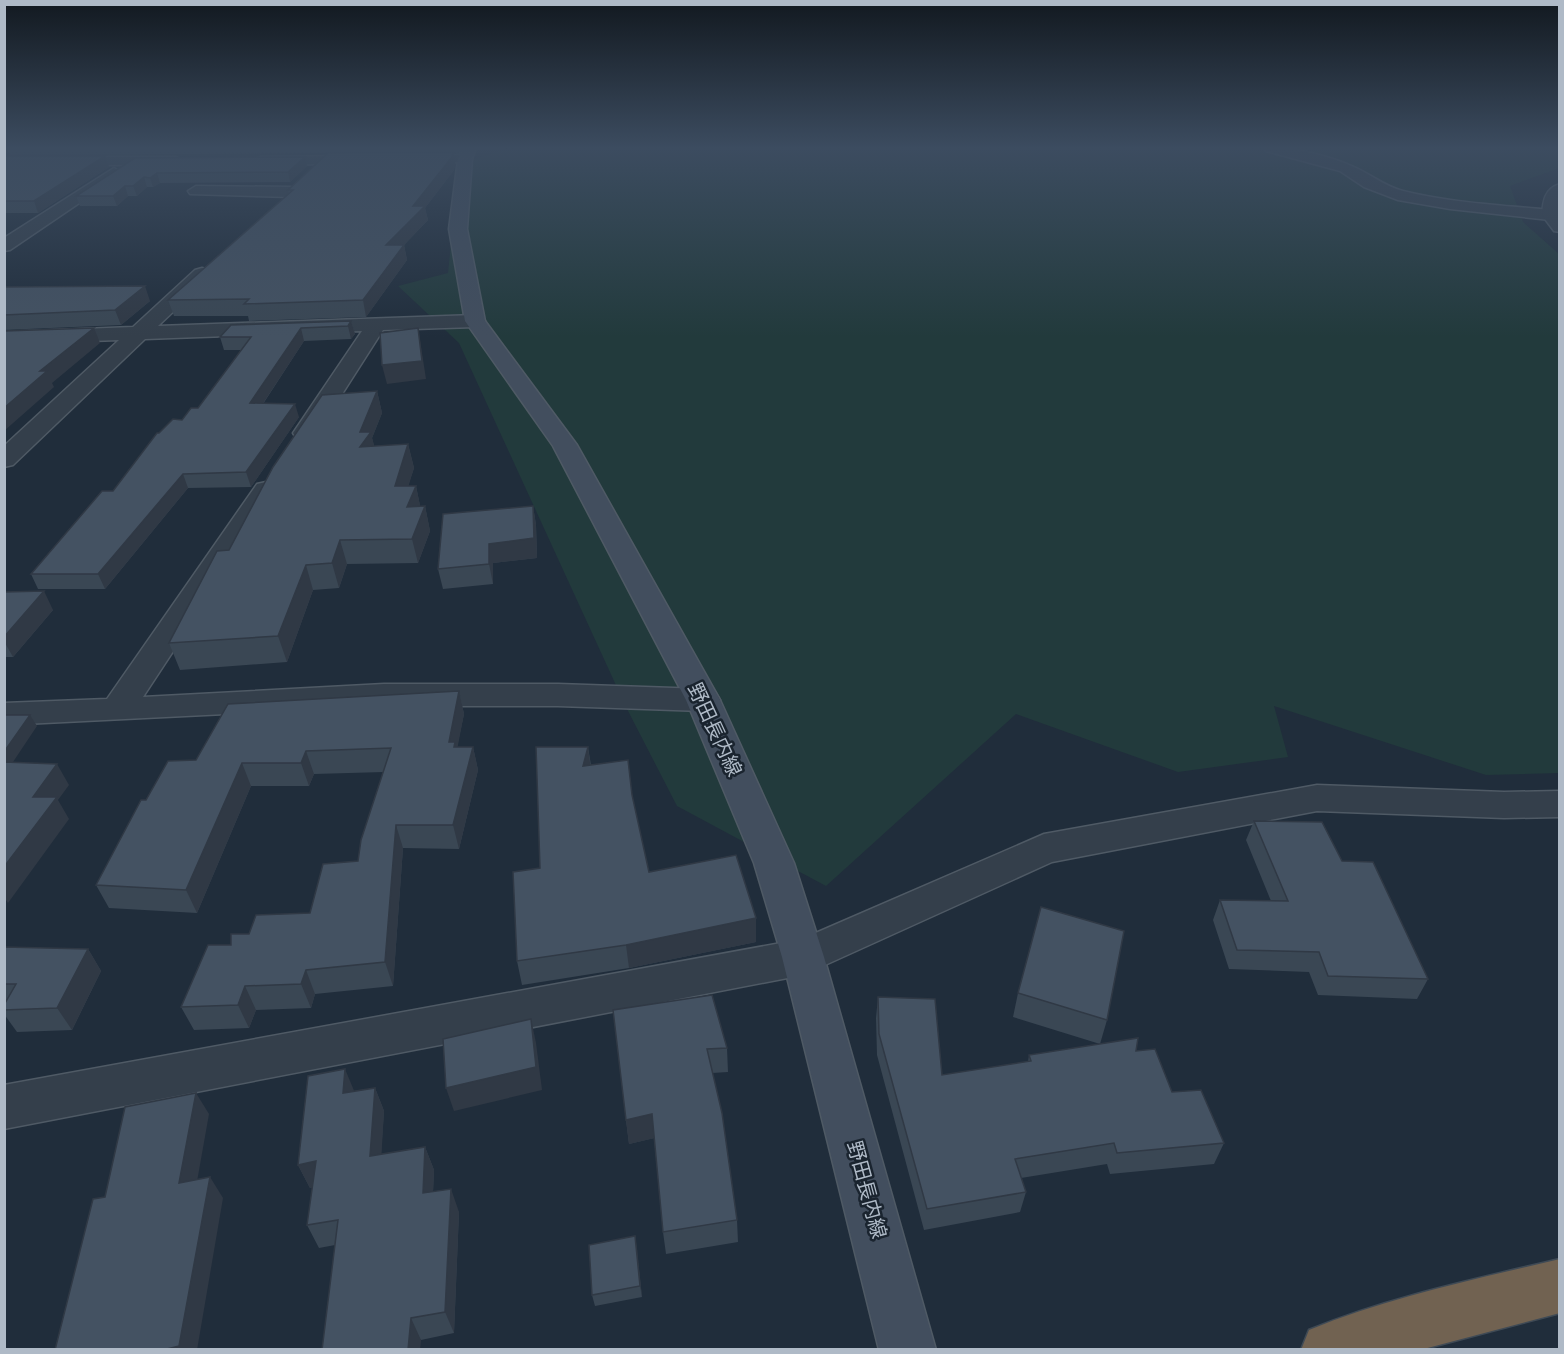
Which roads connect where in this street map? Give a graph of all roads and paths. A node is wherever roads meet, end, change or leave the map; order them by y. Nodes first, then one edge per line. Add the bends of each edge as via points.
1 (57, 211) edge
2 (460, 211) edge
3 (1494, 211) edge
4 (1555, 221) edge
5 (4, 246) edge
6 (216, 261) edge
7 (475, 321) junction
8 (377, 324) junction
9 (138, 333) junction
10 (4, 338) edge
11 (4, 460) edge
12 (703, 700) junction
13 (117, 710) junction
14 (4, 714) edge
15 (1560, 804) edge
16 (803, 957) junction
17 (4, 1107) edge
18 (1560, 1286) edge
19 (908, 1350) edge
20 (1329, 1350) edge

1 - 5 street
2 - 7 main road, 野田長内線 via 458,229
3 - 4 street
6 - 9 street
7 - 8 street
7 - 12 main road, 野田長内線 via 565,445
8 - 9 street
8 - 13 street
9 - 10 street
9 - 11 street
12 - 13 street via 384,695
12 - 16 main road, 野田長内線 via 774,863
13 - 14 street
15 - 16 street via 1317,798 1044,849
16 - 17 street
16 - 19 main road, 野田長内線
18 - 20 highway via 1432,1318

